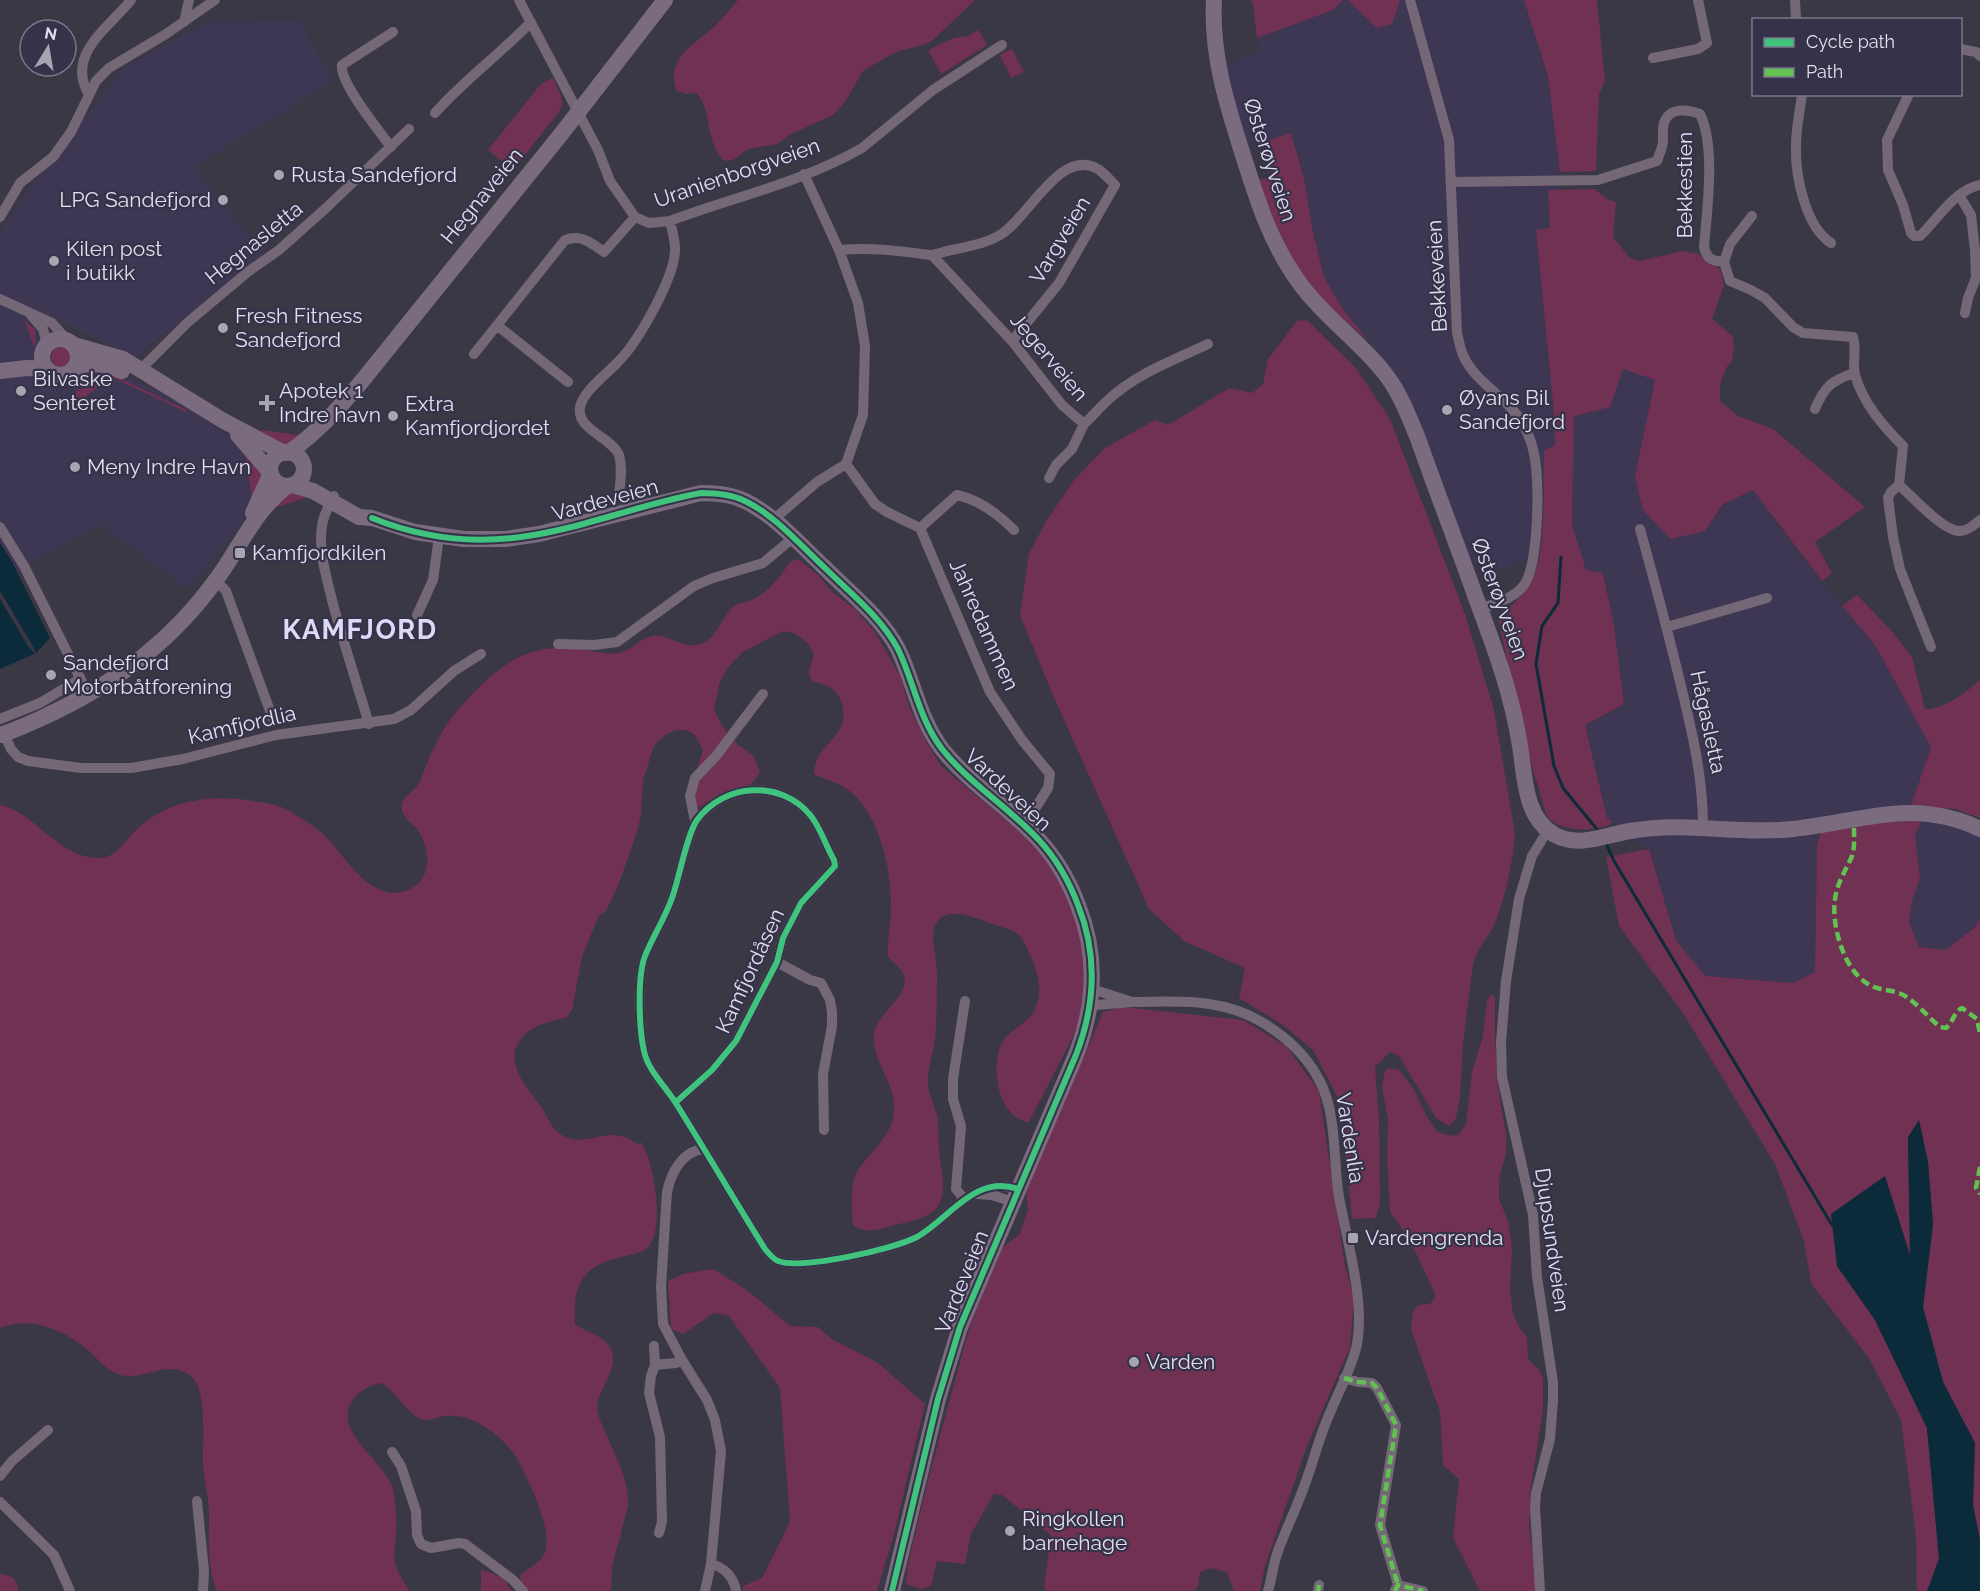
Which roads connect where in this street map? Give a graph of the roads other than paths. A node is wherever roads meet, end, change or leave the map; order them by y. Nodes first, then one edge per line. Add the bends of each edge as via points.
1 (131, 0) edge
2 (189, 0) edge
3 (215, 0) edge
4 (519, 0) edge
5 (665, 0) edge
6 (1214, 0) edge
7 (1410, 0) edge
8 (1698, 0) edge
9 (1795, 0) edge
10 (1796, 18) edge
11 (184, 22) junction
12 (530, 23) junction
13 (393, 32) dead end
14 (1002, 45) dead end
15 (1962, 49) edge
16 (1980, 56) edge
17 (1653, 58) dead end
18 (89, 95) junction
19 (1802, 96) edge
20 (1908, 96) edge
21 (578, 112) junction
22 (435, 113) dead end
23 (409, 129) dead end
24 (392, 147) junction
25 (804, 174) junction
26 (1452, 182) junction
27 (1980, 185) edge
28 (1959, 195) junction
29 (1752, 216) dead end
30 (0, 217) edge
31 (635, 217) junction
32 (670, 221) junction
33 (1831, 243) dead end
34 (839, 250) junction
35 (932, 255) junction
36 (1724, 262) junction
37 (0, 299) edge
38 (28, 311) junction
39 (1965, 313) dead end
40 (498, 326) junction
41 (1012, 340) junction
42 (71, 343) junction
43 (1209, 344) dead end
44 (474, 354) dead end
45 (45, 356) junction
46 (76, 367) junction
47 (141, 369) junction
48 (1, 371) edge
49 (1854, 373) junction
50 (568, 382) dead end
51 (181, 396) junction
52 (1815, 409) dead end
53 (331, 417) junction
54 (222, 420) junction
55 (1084, 424) junction
56 (286, 453) junction
57 (846, 464) junction
58 (303, 465) junction
59 (270, 472) junction
60 (1049, 478) dead end
61 (290, 485) junction
62 (1899, 485) junction
63 (619, 496) dead end
64 (333, 499) junction
65 (773, 520) junction
66 (1980, 520) edge
67 (0, 527) edge
68 (920, 528) junction
69 (1640, 529) dead end
70 (1014, 530) dead end
71 (244, 536) junction
72 (439, 537) junction
73 (793, 538) junction
74 (216, 580) junction
75 (1767, 598) dead end
76 (1480, 609) junction
77 (417, 615) dead end
78 (1667, 627) junction
79 (558, 644) dead end
80 (1930, 647) dead end
81 (482, 654) dead end
82 (84, 686) junction
83 (763, 694) dead end
84 (273, 719) dead end
85 (369, 724) junction
86 (1, 730) edge
87 (695, 821) junction
88 (1024, 826) junction
89 (1703, 826) junction
90 (1980, 829) edge
91 (1548, 830) junction
92 (777, 962) junction
93 (1091, 996) junction
94 (965, 1001) dead end
95 (676, 1102) junction
96 (824, 1130) dead end
97 (704, 1149) junction
98 (1015, 1196) junction
99 (968, 1197) junction
100 (654, 1346) dead end
101 (682, 1360) junction
102 (655, 1365) junction
103 (1344, 1378) junction
104 (48, 1430) dead end
105 (392, 1452) dead end
106 (0, 1476) edge
107 (197, 1501) dead end
108 (0, 1503) edge
109 (659, 1533) dead end
110 (711, 1564) junction
111 (1397, 1588) edge
112 (70, 1591) edge
113 (203, 1591) edge
114 (523, 1591) edge
115 (705, 1591) edge
116 (736, 1591) edge
117 (892, 1591) edge
118 (1268, 1591) edge
119 (1424, 1591) edge
120 (1540, 1591) edge

1 - 18 street via 87,50 82,80
2 - 11 street
3 - 11 street
4 - 12 street, Uranienborgveien
5 - 21 main road, Hegnaveien
6 - 76 main road, Østerøyveien via 1214,41 1221,81 1272,239 1302,287 1376,363 1396,390 1417,436
7 - 26 street, Bekkeveien via 1449,140
8 - 17 street via 1707,43 1698,49
9 - 10 street
11 - 18 street via 108,68
12 - 21 street, Uranienborgveien
12 - 22 street
13 - 24 street via 342,65 341,70
14 - 25 street, Uranienborgveien via 933,90 862,148
15 - 16 street
18 - 30 street via 53,158 20,183
19 - 33 street via 1797,171 1812,222
20 - 28 street via 1887,140 1888,170 1911,233 1914,236 1924,232
21 - 31 street, Uranienborgveien via 610,181
21 - 53 main road, Hegnaveien
23 - 24 street, Hegnasletta
24 - 47 street, Hegnasletta via 279,250 187,323
25 - 32 street, Uranienborgveien
25 - 34 street
26 - 36 street, Bekkestien via 1611,177 1657,161 1667,116 1676,111 1691,111 1700,114 1708,136 1704,247 1713,261
26 - 76 street, Bekkeveien via 1457,333 1463,355 1522,422 1535,455 1537,484 1536,533 1528,579 1513,595
27 - 28 street
28 - 39 street via 1971,215 1976,250 1976,278
29 - 36 street via 1730,244
31 - 32 street, Uranienborgveien via 649,223
31 - 40 street via 604,252 582,238 566,240
32 - 63 street via 675,249 664,288 635,340 589,392 580,410 589,428 618,454
34 - 35 street via 901,250
34 - 57 street via 858,303 864,346 862,415
35 - 41 street, Jegerveien
35 - 41 street, Vargveien via 978,245 1000,235 1026,212 1054,178 1073,165 1098,169 1115,185 1059,283
36 - 49 street via 1730,281 1765,298 1803,333 1853,337
37 - 38 street
38 - 42 street via 52,322
38 - 45 street via 43,329
40 - 44 street
40 - 50 street
41 - 55 street, Jegerveien via 1062,405
42 - 45 main road via 55,340
42 - 46 main road via 79,357
42 - 47 main road via 123,359
43 - 55 street, Jegerveien via 1138,379 1108,400
45 - 46 main road via 51,373 67,374
45 - 48 main road via 27,368
46 - 51 main road via 114,367
47 - 51 main road
49 - 52 street via 1826,387
49 - 62 street via 1884,428 1903,446
51 - 54 main road
53 - 56 main road, Hegnaveien
53 - 58 main road, Hegnaveien
54 - 56 main road
54 - 59 main road
55 - 60 street via 1072,449
56 - 58 main road via 297,456
56 - 59 main road via 273,460
57 - 65 street via 817,482
57 - 68 street via 874,504
58 - 61 main road via 301,477
58 - 64 main road, Vardeveien
59 - 61 main road via 276,482
59 - 71 main road
61 - 64 main road, Vardeveien
61 - 71 main road via 264,508
62 - 66 street via 1952,530 1960,532
62 - 80 street via 1888,498 1893,537 1900,569
64 - 72 main road, Vardeveien via 393,526
64 - 85 street via 322,525 323,563
65 - 72 main road, Vardeveien via 733,496 701,493 522,537
65 - 73 main road, Vardeveien
67 - 82 street via 24,566
68 - 70 street via 957,495 988,508
68 - 88 street, Jahredammen via 990,692 1050,774 1048,788
69 - 78 street, Hågasletta
71 - 74 main road
72 - 77 street via 433,580
73 - 79 street via 763,563 694,586 617,642
73 - 88 main road, Vardeveien via 884,628 940,747
74 - 82 main road via 180,624 132,665
74 - 84 street via 226,591
75 - 78 street
76 - 91 main road, Østerøyveien via 1509,696 1530,801
78 - 89 street, Hågasletta via 1698,760
81 - 85 street, Kamfjordlia via 454,671 411,710 394,719
82 - 86 main road via 51,713
83 - 87 street via 695,778 690,796
85 - 86 street, Kamfjordlia via 276,735 131,768 81,768 28,761 11,749
87 - 92 street, Kamfjordåsen via 720,798 760,789 783,795 801,807 824,839 835,866 801,903 783,938
87 - 95 street via 672,897 644,959 640,993 644,1052
88 - 93 main road, Vardeveien via 1054,859 1078,906 1093,965
89 - 90 main road via 1789,830 1909,812
89 - 91 main road via 1657,827 1589,840 1571,840
91 - 120 street, Djupsundveien via 1532,856 1520,899 1506,981 1501,1042 1502,1077 1533,1215 1537,1277 1553,1382 1550,1438 1535,1508
92 - 95 street, Kamfjordåsen via 729,1050
92 - 96 street, Kamfjordåsen via 821,983 830,1000 832,1026 823,1074
93 - 98 main road, Vardeveien via 1079,1048
93 - 103 street, Vardenlia via 1233,1009 1285,1037 1315,1072 1329,1107 1359,1310 1356,1346
94 - 99 street via 953,1099 961,1126 956,1189
95 - 97 street
97 - 99 street via 765,1249 785,1263 893,1247 916,1237
97 - 101 street via 676,1167 667,1192 661,1310 663,1324
98 - 99 street via 1004,1184
98 - 117 main road, Vardeveien via 952,1351
100 - 102 street
101 - 102 street
101 - 110 street via 707,1400 721,1451
102 - 109 street via 649,1393 661,1447
103 - 111 street via 1372,1383 1396,1425 1380,1525
103 - 118 street, Vardenlia via 1278,1551
104 - 106 street
105 - 114 street via 401,1466 416,1511 421,1544 431,1548 465,1544
107 - 113 street
108 - 112 street via 54,1555
110 - 115 street
110 - 116 street via 729,1574
111 - 119 street

